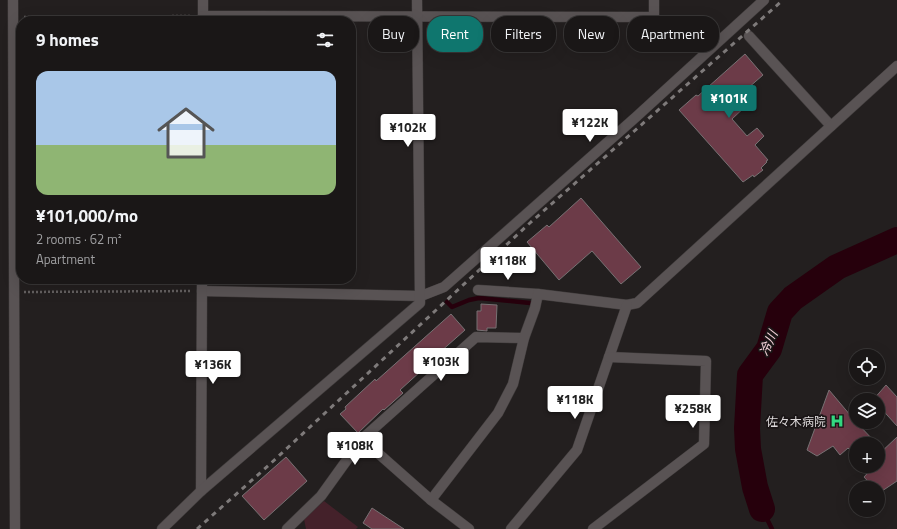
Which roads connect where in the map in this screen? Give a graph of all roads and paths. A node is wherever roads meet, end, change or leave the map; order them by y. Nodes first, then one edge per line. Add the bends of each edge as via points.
1 (13, 0) edge
2 (203, 0) edge
3 (417, 0) edge
4 (654, 0) edge
5 (764, 0) edge
6 (203, 16) edge
7 (417, 16) edge
8 (13, 17) junction
9 (16, 17) edge
10 (356, 17) edge
11 (368, 17) edge
12 (419, 17) edge
13 (749, 36) dead end
14 (418, 52) edge
15 (897, 66) edge
16 (831, 126) junction
17 (202, 284) edge
18 (478, 290) dead end
19 (202, 291) junction
20 (15, 292) junction
21 (538, 294) junction
22 (421, 296) junction
23 (627, 305) junction
24 (524, 338) junction
25 (609, 356) junction
26 (362, 438) junction
27 (201, 491) junction
28 (431, 500) junction
29 (293, 527) edge
30 (15, 529) edge
31 (162, 529) edge
32 (469, 529) edge
33 (511, 529) edge
34 (593, 529) edge

1 - 8 street
2 - 6 street
3 - 7 street
4 - 12 street via 654,17
5 - 22 street via 444,287
8 - 9 path
8 - 20 street
10 - 11 street
13 - 16 street
14 - 22 street
15 - 16 street
16 - 23 street via 638,303
17 - 19 street
18 - 21 street
19 - 20 path
19 - 22 street
19 - 27 street
20 - 30 street
21 - 23 street
21 - 24 street
22 - 27 street via 420,303
23 - 25 street
24 - 26 street via 476,337
24 - 28 street via 513,384 498,412
25 - 33 street via 577,450
25 - 34 street via 706,361 704,444
26 - 28 street
26 - 29 street via 321,496
27 - 31 street
28 - 32 street

